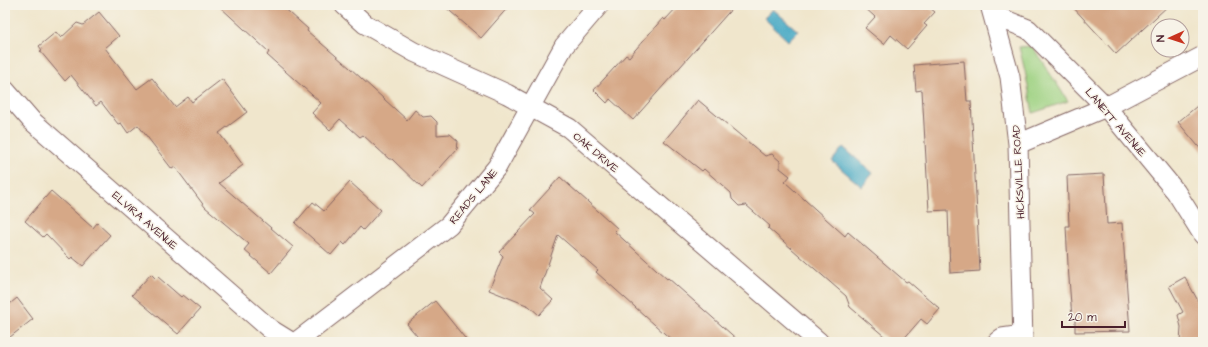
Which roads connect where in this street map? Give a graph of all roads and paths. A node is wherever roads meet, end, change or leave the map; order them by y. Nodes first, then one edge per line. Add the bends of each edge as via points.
1 (344, 5) edge
2 (599, 5) edge
3 (991, 10) edge
4 (1203, 56) edge
5 (5, 90) edge
6 (531, 107) junction
7 (1106, 107) junction
8 (1018, 144) junction
9 (1203, 235) edge
10 (1023, 338) edge
11 (291, 342) edge
12 (296, 342) edge
13 (819, 342) edge
14 (997, 342) edge

1 - 6 street, OAK DRIVE via 365,24 414,52
2 - 6 street, READS LANE via 564,46
3 - 7 street, LANETT AVENUE via 1028,29
3 - 8 street, HICKSVILLE ROAD via 1010,77
4 - 7 street
5 - 11 street, ELVIRA AVENUE via 38,126 265,325
6 - 12 street, READS LANE via 497,167 449,225
6 - 13 street, OAK DRIVE via 568,128
7 - 8 street
7 - 9 street, LANETT AVENUE via 1176,192
8 - 10 street, HICKSVILLE ROAD
10 - 14 street via 1002,338

